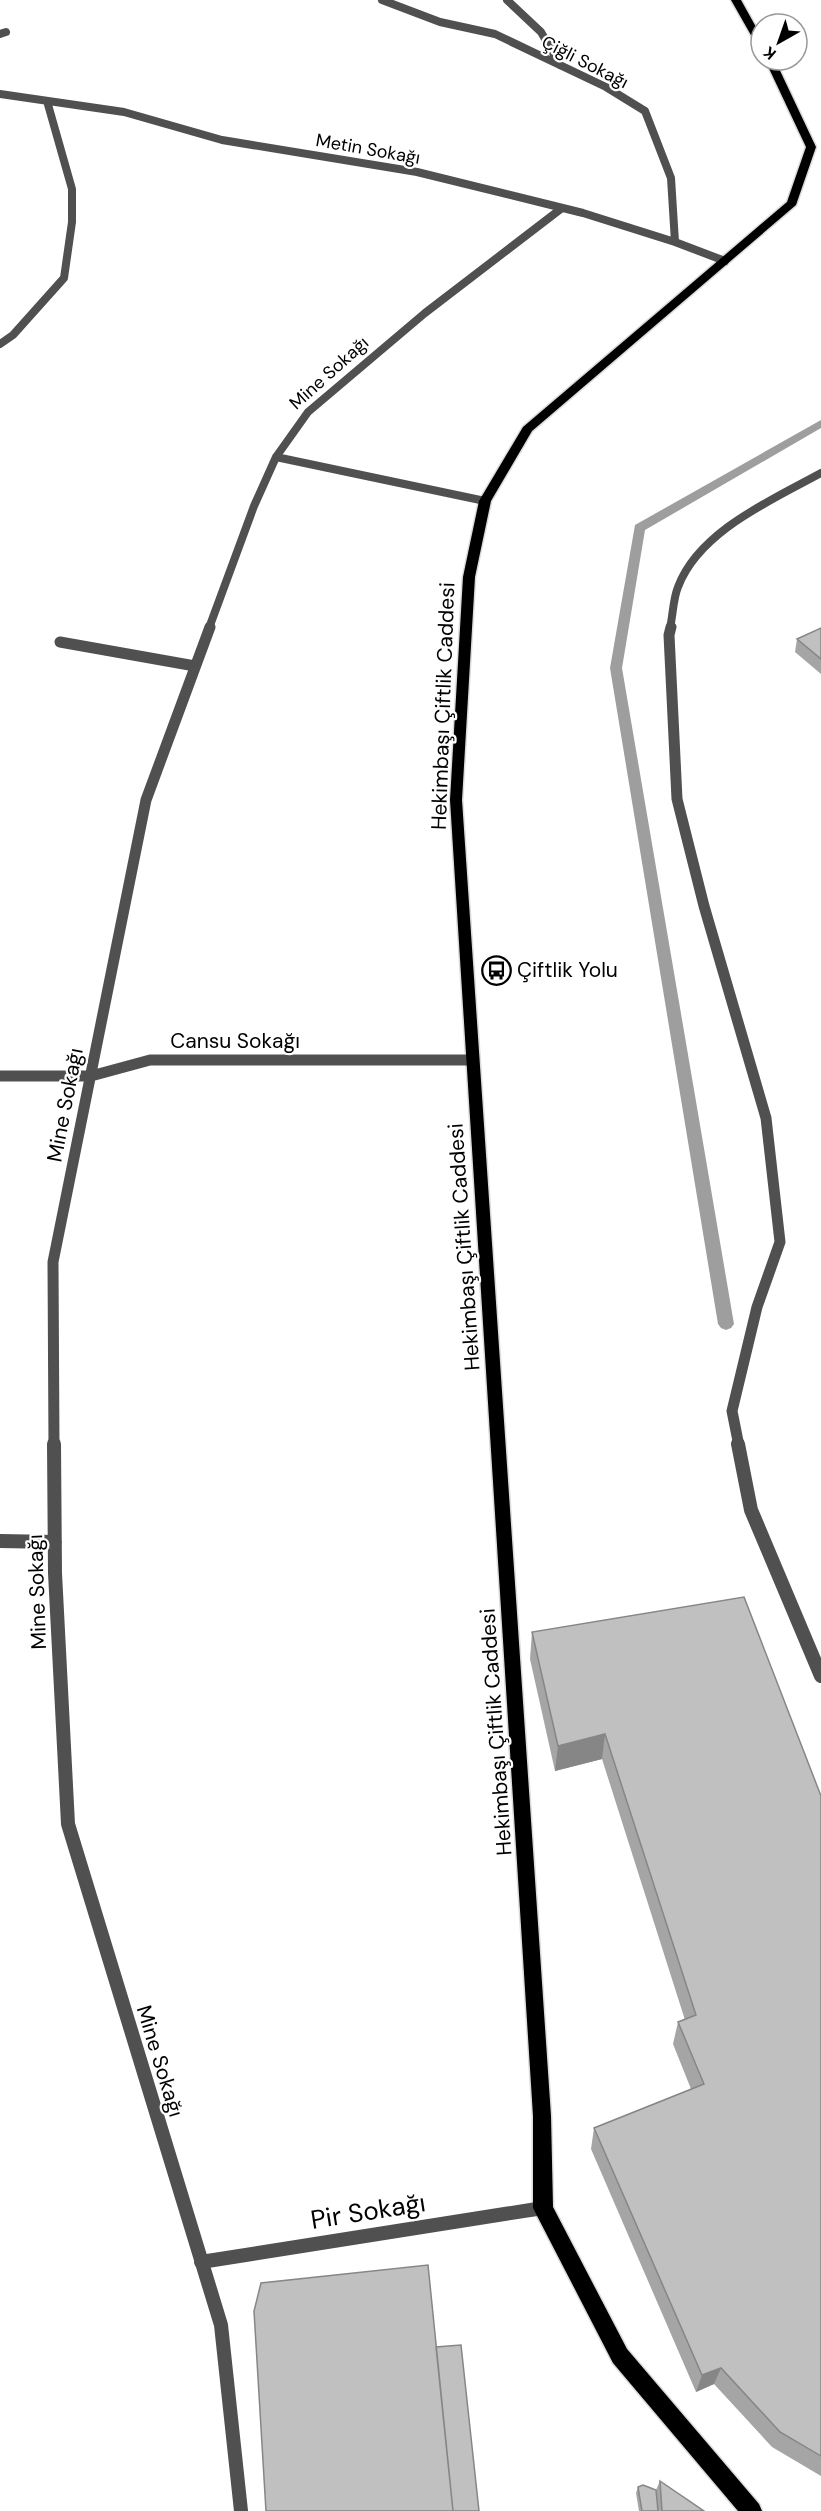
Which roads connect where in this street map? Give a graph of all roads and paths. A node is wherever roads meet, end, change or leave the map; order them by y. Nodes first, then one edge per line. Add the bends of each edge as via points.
1 (382, 0) edge
2 (507, 0) edge
3 (736, 0) edge
4 (749, 23) edge
5 (560, 65) junction
6 (776, 72) edge
7 (0, 94) edge
8 (47, 101) junction
9 (562, 208) junction
10 (675, 242) junction
11 (725, 261) junction
12 (0, 344) edge
13 (276, 457) junction
14 (821, 473) edge
15 (485, 501) junction
16 (60, 642) dead end
17 (195, 666) junction
18 (473, 1060) junction
19 (0, 1076) edge
20 (91, 1076) junction
21 (0, 1541) edge
22 (54, 1542) junction
23 (821, 1676) edge
24 (543, 2208) junction
25 (201, 2262) junction
26 (241, 2511) edge
27 (752, 2511) edge

1 - 5 street, Çiğli Sokağı via 440,22 495,34
2 - 5 street via 541,32
3 - 4 main road
5 - 10 street, Çiğli Sokağı via 645,111 671,178
6 - 11 main road, Hekimbaşı Çiftlik Caddesi via 811,147 792,203
7 - 8 street, Metin Sokağı
8 - 9 street, Metin Sokağı via 124,112 222,140 417,172
8 - 12 street via 72,189 64,278 13,335
9 - 10 street, Metin Sokağı
9 - 13 street, Mine Sokağı via 425,313 308,412
10 - 11 street, Metin Sokağı
11 - 15 main road, Hekimbaşı Çiftlik Caddesi via 527,429
13 - 15 street
13 - 17 street, Mine Sokağı
14 - 23 street via 739,519 697,553 678,588 669,635 677,799 766,1118 780,1242 757,1307 732,1411 751,1510
15 - 18 main road, Hekimbaşı Çiftlik Caddesi via 469,577 456,800
16 - 17 street
17 - 20 street, Mine Sokağı via 146,800
18 - 20 street, Cansu Sokağı via 150,1060
18 - 24 main road, Hekimbaşı Çiftlik Caddesi via 542,2116
19 - 20 street, Cansu Sokağı
20 - 22 street, Mine Sokağı via 54,1262
21 - 22 street
22 - 25 street, Mine Sokağı via 68,1824
24 - 25 street, Pir Sokağı
24 - 27 main road, Hekimbaşı Çiftlik Caddesi via 620,2356
25 - 26 street, Mine Sokağı via 221,2325

